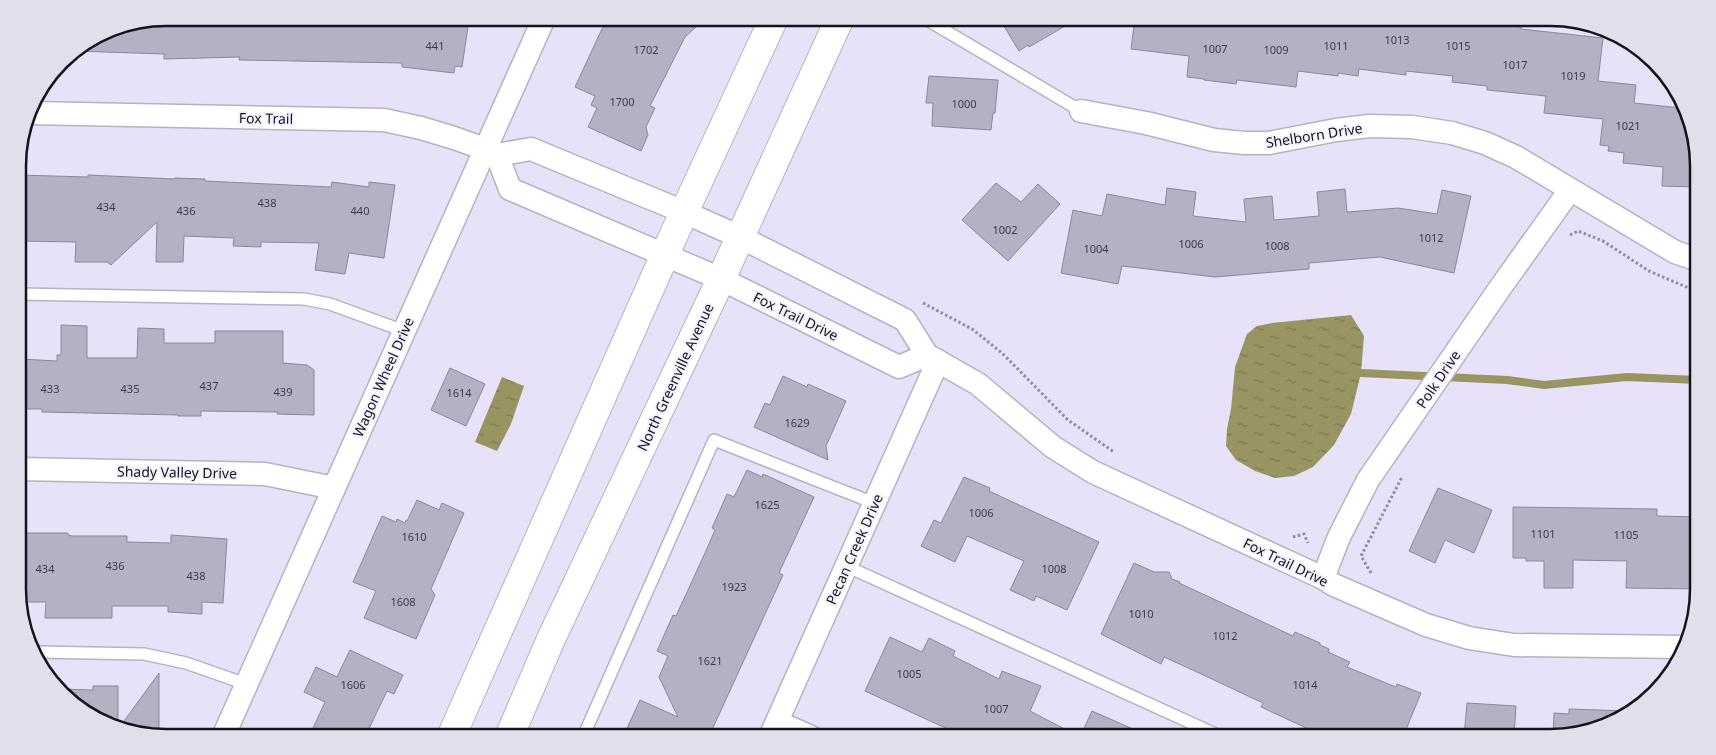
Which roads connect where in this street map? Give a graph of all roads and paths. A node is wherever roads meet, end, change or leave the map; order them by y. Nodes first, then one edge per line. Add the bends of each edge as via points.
1 (938, 26) edge
2 (541, 27) edge
3 (770, 27) edge
4 (836, 27) edge
5 (1081, 111) joint
6 (37, 113) edge
7 (491, 152) junction
8 (1570, 190) junction
9 (684, 212) junction
10 (1578, 231) dead end
11 (740, 237) junction
12 (664, 255) junction
13 (1690, 257) edge
14 (721, 279) junction
15 (1690, 289) edge
16 (27, 294) edge
17 (918, 300) dead end
18 (404, 332) junction
19 (932, 358) junction
20 (1116, 454) dead end
21 (26, 469) edge
22 (1404, 475) dead end
23 (334, 488) junction
24 (874, 504) junction
25 (1293, 537) dead end
26 (1309, 546) dead end
27 (1364, 562) junction
28 (846, 566) junction
29 (1357, 566) dead end
30 (1376, 576) dead end
31 (1323, 578) junction
32 (1677, 647) edge
33 (42, 652) edge
34 (246, 684) junction
35 (1203, 728) edge
36 (227, 729) edge
37 (455, 729) edge
38 (513, 729) edge
39 (587, 729) edge
40 (775, 729) edge

1 - 5 lane
2 - 7 street, Wagon Wheel Drive
3 - 9 main road
4 - 11 main road, North Greenville Avenue
5 - 8 street, Shelborn Drive via 1214,140 1244,142 1269,143 1369,126 1412,127 1452,133 1516,157
6 - 7 street, Fox Trail via 384,120 421,128
7 - 9 street, Fox Trail via 531,149
7 - 12 street via 510,189
7 - 18 street, Wagon Wheel Drive
8 - 13 street, Shelborn Drive via 1675,252
8 - 31 street, Polk Drive via 1368,480 1339,537
9 - 11 street, Fox Trail Drive
9 - 12 main road
10 - 15 path via 1603,241 1649,271
11 - 14 main road, North Greenville Avenue
11 - 19 street, Fox Trail Drive via 905,320
12 - 14 street, Fox Trail Drive
12 - 37 main road
14 - 19 street, Fox Trail Drive via 899,367
14 - 38 main road, North Greenville Avenue
16 - 18 lane via 304,299 330,304
17 - 20 path via 972,329 1002,353 1068,420
18 - 23 street, Wagon Wheel Drive
19 - 24 street, Pecan Creek Drive
19 - 31 street, Fox Trail Drive via 978,384 1053,447 1093,472
21 - 23 street, Shady Valley Drive via 265,474
22 - 27 path via 1361,556
23 - 34 street, Wagon Wheel Drive
24 - 28 street, Pecan Creek Drive
24 - 39 lane via 714,440
25 - 26 path via 1304,534
27 - 29 path
27 - 30 path via 1369,572
28 - 35 lane
28 - 40 street, Pecan Creek Drive
31 - 32 street, Fox Trail Drive via 1426,625 1470,638 1514,646
33 - 34 lane via 144,654 186,663
34 - 36 street, Wagon Wheel Drive

